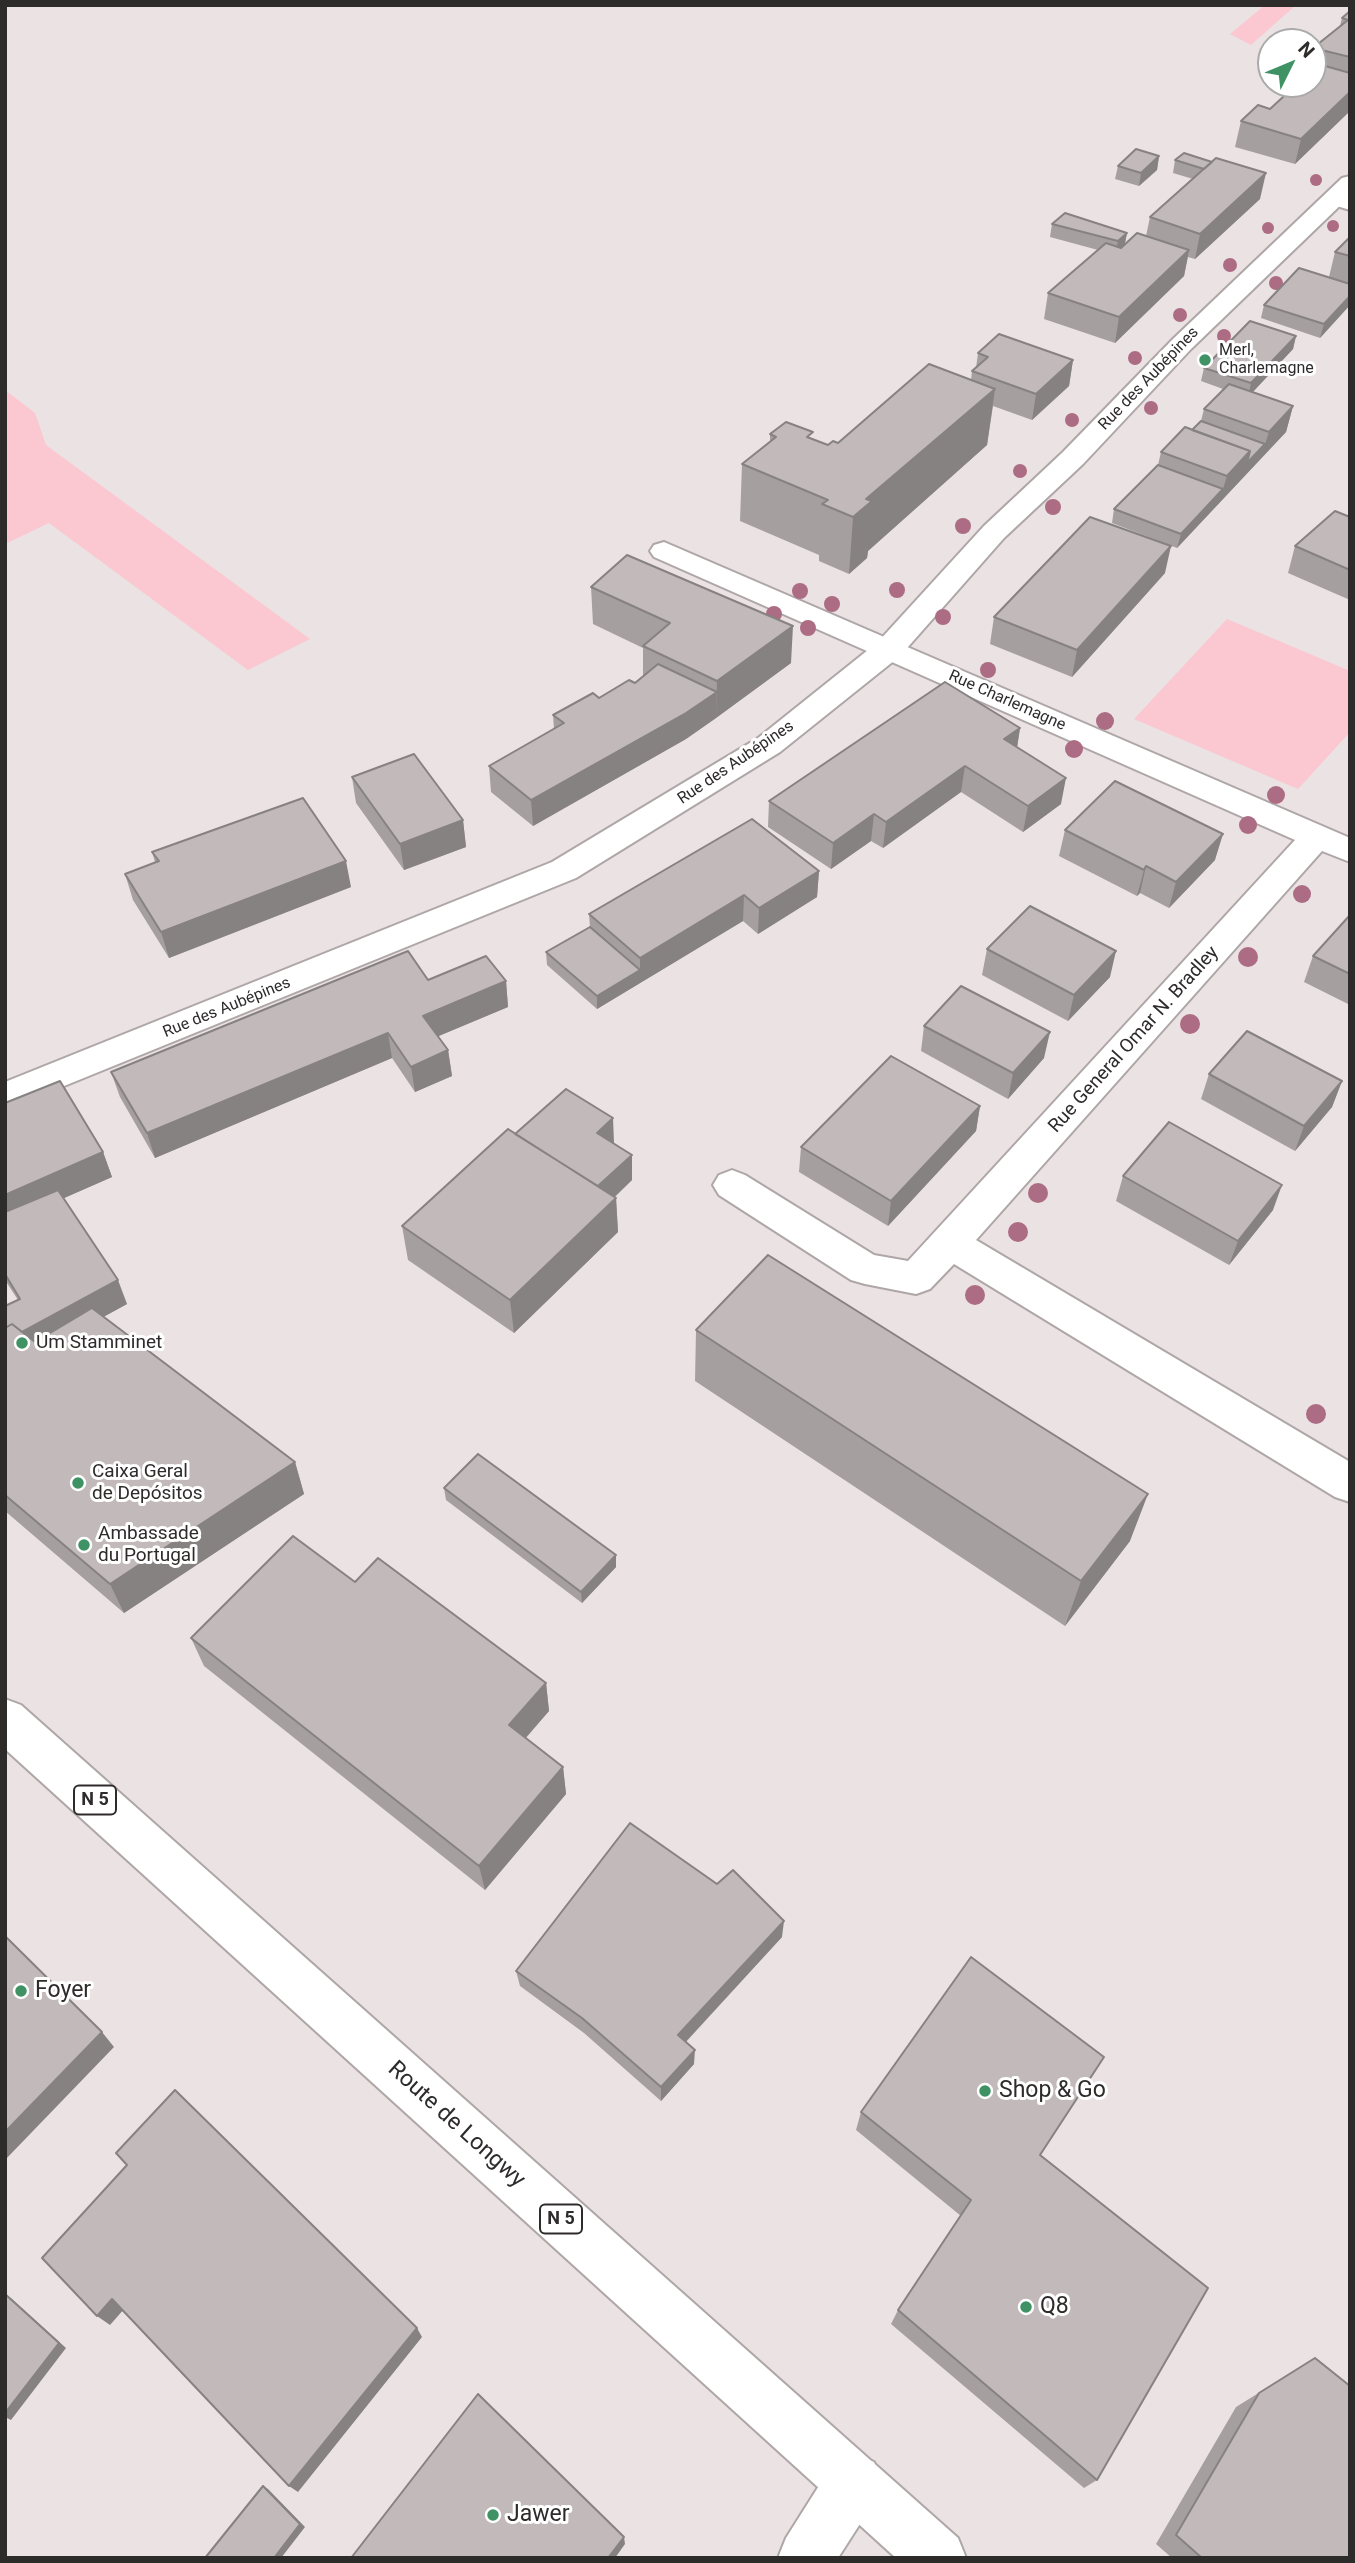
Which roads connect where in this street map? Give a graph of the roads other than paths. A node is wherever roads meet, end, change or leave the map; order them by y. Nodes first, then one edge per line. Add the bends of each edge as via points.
1 (1345, 195) edge
2 (664, 551) dead end
3 (889, 649) junction
4 (1317, 836) junction
5 (1350, 851) edge
6 (5, 1097) edge
7 (732, 1185) dead end
8 (950, 1243) junction
9 (1350, 1485) edge
10 (5, 1720) edge
11 (854, 2482) junction
12 (806, 2558) edge
13 (938, 2558) edge

1 - 3 street, Rue des Aubépines via 1182,344 1073,458 994,532
2 - 3 street, Rue Charlemagne
3 - 4 street, Rue Charlemagne
3 - 6 street, Rue des Aubépines via 769,745 564,870
4 - 5 street, Rue Charlemagne
4 - 8 street, Rue General Omar N. Bradley
7 - 8 street, Rue General Omar N. Bradley via 865,1269 916,1278
8 - 9 street
10 - 11 street, Route de Longwy / N 5
11 - 12 street
11 - 13 street, Route de Longwy / N 5

